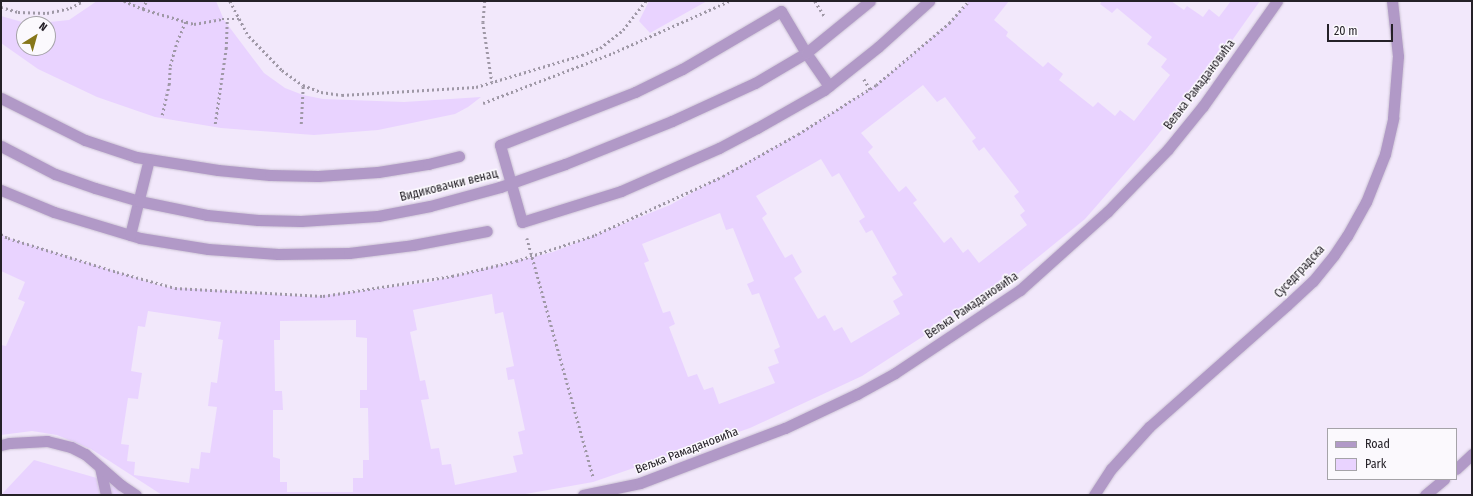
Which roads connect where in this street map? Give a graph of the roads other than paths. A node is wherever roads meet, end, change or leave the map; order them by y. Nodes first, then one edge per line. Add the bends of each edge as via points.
1 (870, 1) edge
2 (928, 1) edge
3 (1277, 1) edge
4 (1392, 1) edge
5 (806, 53) junction
6 (829, 86) junction
7 (1, 98) edge
8 (1, 146) edge
9 (459, 156) dead end
10 (149, 159) junction
11 (512, 183) junction
12 (1, 190) edge
13 (139, 201) junction
14 (488, 231) dead end
15 (130, 235) junction
16 (1, 445) edge
17 (1472, 454) edge
18 (100, 467) junction
19 (1457, 468) edge
20 (1443, 480) edge
21 (597, 494) edge
22 (106, 495) edge
23 (136, 495) edge
24 (584, 495) edge
25 (1094, 495) edge
26 (1425, 495) edge

1 - 5 street, Видиковачки венац
2 - 6 street via 878,47
3 - 21 street, Вељка Рамадановића via 1203,106 1168,149 1102,216 1020,290 895,373 857,394 785,428 647,480
4 - 25 street, Суседградска via 1398,56 1393,118 1385,154 1366,202 1347,236 1334,256 1312,281 1149,427 1111,469
5 - 6 street
5 - 11 street, Видиковачки венац via 755,83 672,121
5 - 11 street via 781,11 682,69 635,92 500,145
6 - 11 street via 718,148 621,191 522,222
7 - 10 street via 85,140
8 - 13 street, Видиковачки венац via 55,174
9 - 10 street via 378,172 318,176 218,170
10 - 13 street
11 - 13 street, Видиковачки венац via 430,206 378,216 332,220 258,220 208,215
12 - 15 street via 54,212
13 - 15 street
14 - 15 street via 413,245 349,253 278,254 208,249
16 - 18 street via 34,441 61,443 84,454
17 - 19 street
18 - 22 street
18 - 23 street
20 - 26 street
21 - 24 street, Вељка Рамадановића

